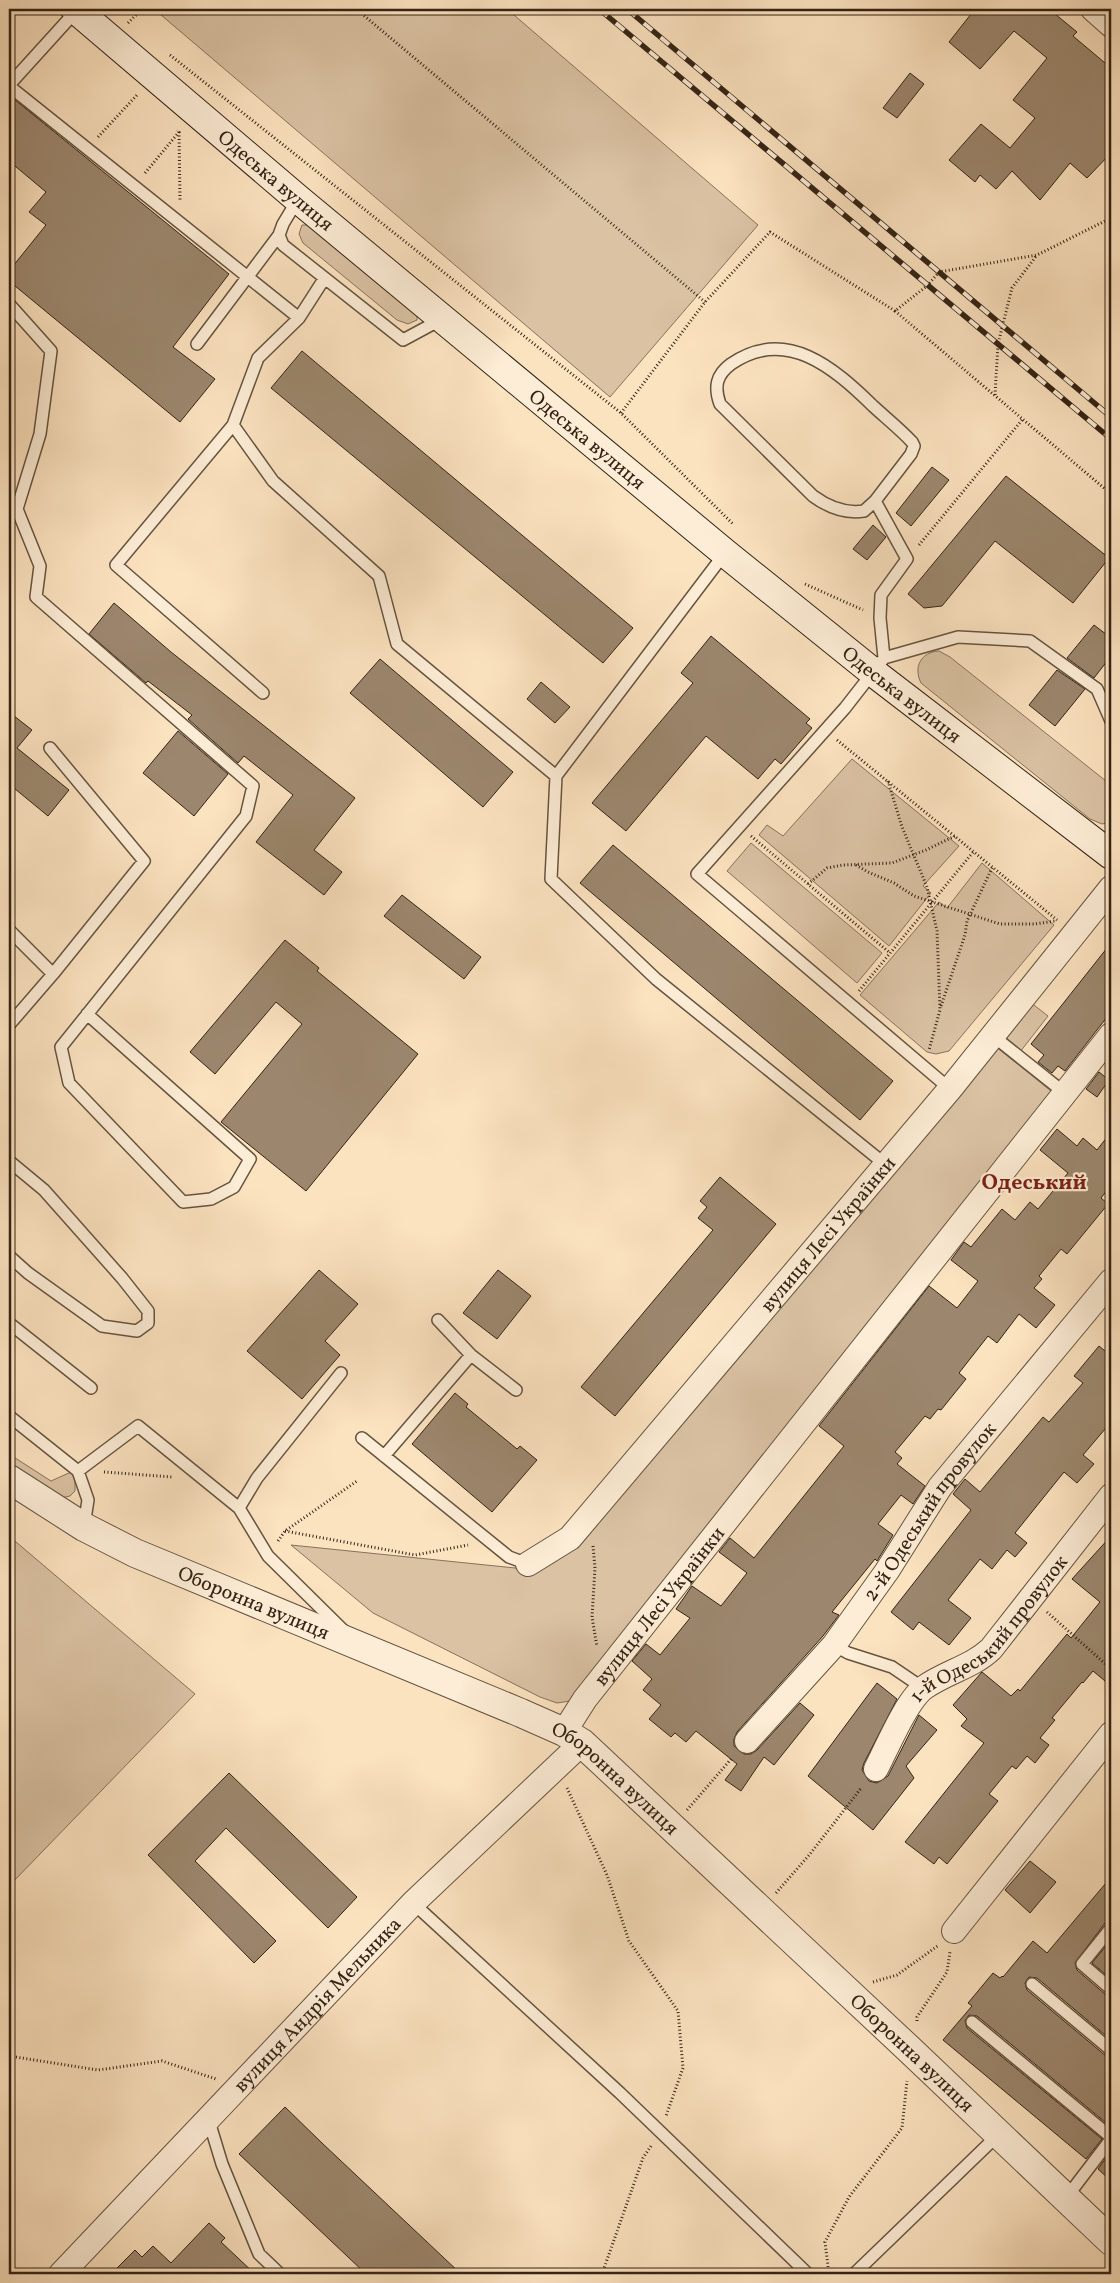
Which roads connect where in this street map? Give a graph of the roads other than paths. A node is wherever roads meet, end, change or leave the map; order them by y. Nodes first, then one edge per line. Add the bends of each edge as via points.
1 (1093, 9) edge
2 (76, 10) edge
3 (1111, 24) edge
4 (9, 85) edge
5 (298, 199) junction
6 (280, 235) junction
7 (247, 277) junction
8 (324, 279) junction
9 (9, 304) edge
10 (299, 318) junction
11 (442, 319) junction
12 (197, 344) dead end
13 (233, 425) junction
14 (875, 501) junction
15 (725, 553) junction
16 (879, 665) junction
17 (262, 693) dead end
18 (1111, 721) edge
19 (50, 748) dead end
20 (556, 776) junction
21 (1111, 855) edge
22 (1111, 888) edge
23 (9, 930) edge
24 (53, 974) junction
25 (87, 1014) junction
26 (9, 1025) edge
27 (992, 1035) junction
28 (1111, 1035) edge
29 (950, 1090) junction
30 (1066, 1094) junction
31 (9, 1161) edge
32 (886, 1166) junction
33 (9, 1256) edge
34 (1111, 1281) edge
35 (438, 1320) dead end
36 (9, 1323) edge
37 (471, 1355) junction
38 (341, 1373) dead end
39 (91, 1388) dead end
40 (516, 1390) dead end
41 (9, 1416) edge
42 (362, 1438) dead end
43 (384, 1456) junction
44 (78, 1471) junction
45 (9, 1479) edge
46 (1111, 1496) edge
47 (239, 1508) junction
48 (84, 1527) junction
49 (528, 1564) joint
50 (356, 1644) junction
51 (834, 1645) junction
52 (923, 1688) junction
53 (1111, 1734) edge
54 (573, 1738) junction
55 (747, 1741) road end
56 (876, 1769) road end
57 (413, 1903) junction
58 (1111, 1928) edge
59 (954, 1931) road end
60 (1032, 1984) dead end
61 (1111, 1989) edge
62 (972, 2022) dead end
63 (1111, 2050) edge
64 (208, 2118) junction
65 (999, 2134) junction
66 (1111, 2138) edge
67 (1066, 2198) junction
68 (1111, 2242) edge
69 (61, 2274) edge
70 (280, 2274) edge
71 (808, 2274) edge
72 (854, 2274) edge

1 - 3 street
2 - 4 lane
2 - 5 street, Одеська вулиця
4 - 7 lane
5 - 6 lane
5 - 11 street, Одеська вулиця
6 - 7 lane
6 - 8 lane via 283,245
7 - 10 lane
7 - 12 lane
8 - 10 lane
8 - 11 lane via 403,340
9 - 25 lane via 51,352 40,434 16,509 40,566 36,598 253,786 246,816
10 - 13 lane via 258,358
11 - 15 street, Одеська вулиця
13 - 17 lane via 116,565
13 - 20 lane via 273,481 379,576 397,644
14 - 14 lane via 864,511 849,512 827,505 814,496 720,404 716,388 720,374 751,354 781,349 813,359 844,378 914,446
14 - 16 lane via 907,559 881,595
15 - 16 street, Одеська вулиця
15 - 20 lane
16 - 18 lane via 958,637 1030,641 1097,689
16 - 21 street, Одеська вулиця
16 - 29 lane via 825,731 697,874
19 - 24 lane via 144,861
20 - 32 lane via 551,879 656,979
22 - 27 street, вулиця Лесі Українки via 1066,928
23 - 24 lane
24 - 26 lane
25 - 25 lane via 61,1047 69,1084 183,1202 211,1199 234,1187 250,1159
27 - 29 street, вулиця Лесі Українки
27 - 30 lane
28 - 30 street, вулиця Лесі Українки
29 - 32 street, вулиця Лесі Українки
30 - 54 street, вулиця Лесі Українки via 603,1676 574,1714
31 - 33 lane via 44,1190 122,1278 148,1311 148,1323 137,1331 102,1326
32 - 49 street, вулиця Лесі Українки via 570,1538
34 - 51 street, 2-й Одеський провулок via 940,1487 887,1571
35 - 37 lane
36 - 39 lane
37 - 40 lane
37 - 43 lane
38 - 47 lane via 257,1478
41 - 44 lane
42 - 43 lane
43 - 49 lane via 489,1542 509,1557
44 - 47 lane via 138,1426
44 - 48 lane via 88,1500
45 - 48 street, Оборонна вулиця
46 - 52 street, 1-й Одеський провулок via 1001,1638 983,1656
47 - 50 lane via 268,1556
48 - 50 street, Оборонна вулиця via 135,1553
50 - 54 street, Оборонна вулиця
51 - 52 lane via 848,1653 892,1667
51 - 55 street, 2-й Одеський провулок
52 - 56 street, 1-й Одеський провулок via 911,1703
53 - 59 street
54 - 57 street, вулиця Андрія Мельника via 557,1767
54 - 65 street, Оборонна вулиця via 913,2038
57 - 64 street, вулиця Андрія Мельника
57 - 71 lane via 660,2131
58 - 61 lane via 1082,1964
60 - 63 lane
62 - 66 lane
64 - 69 street, вулиця Андрія Мельника
64 - 70 lane via 222,2164 259,2254
65 - 67 street, Оборонна вулиця
65 - 72 lane
66 - 67 lane
67 - 68 street, Оборонна вулиця

